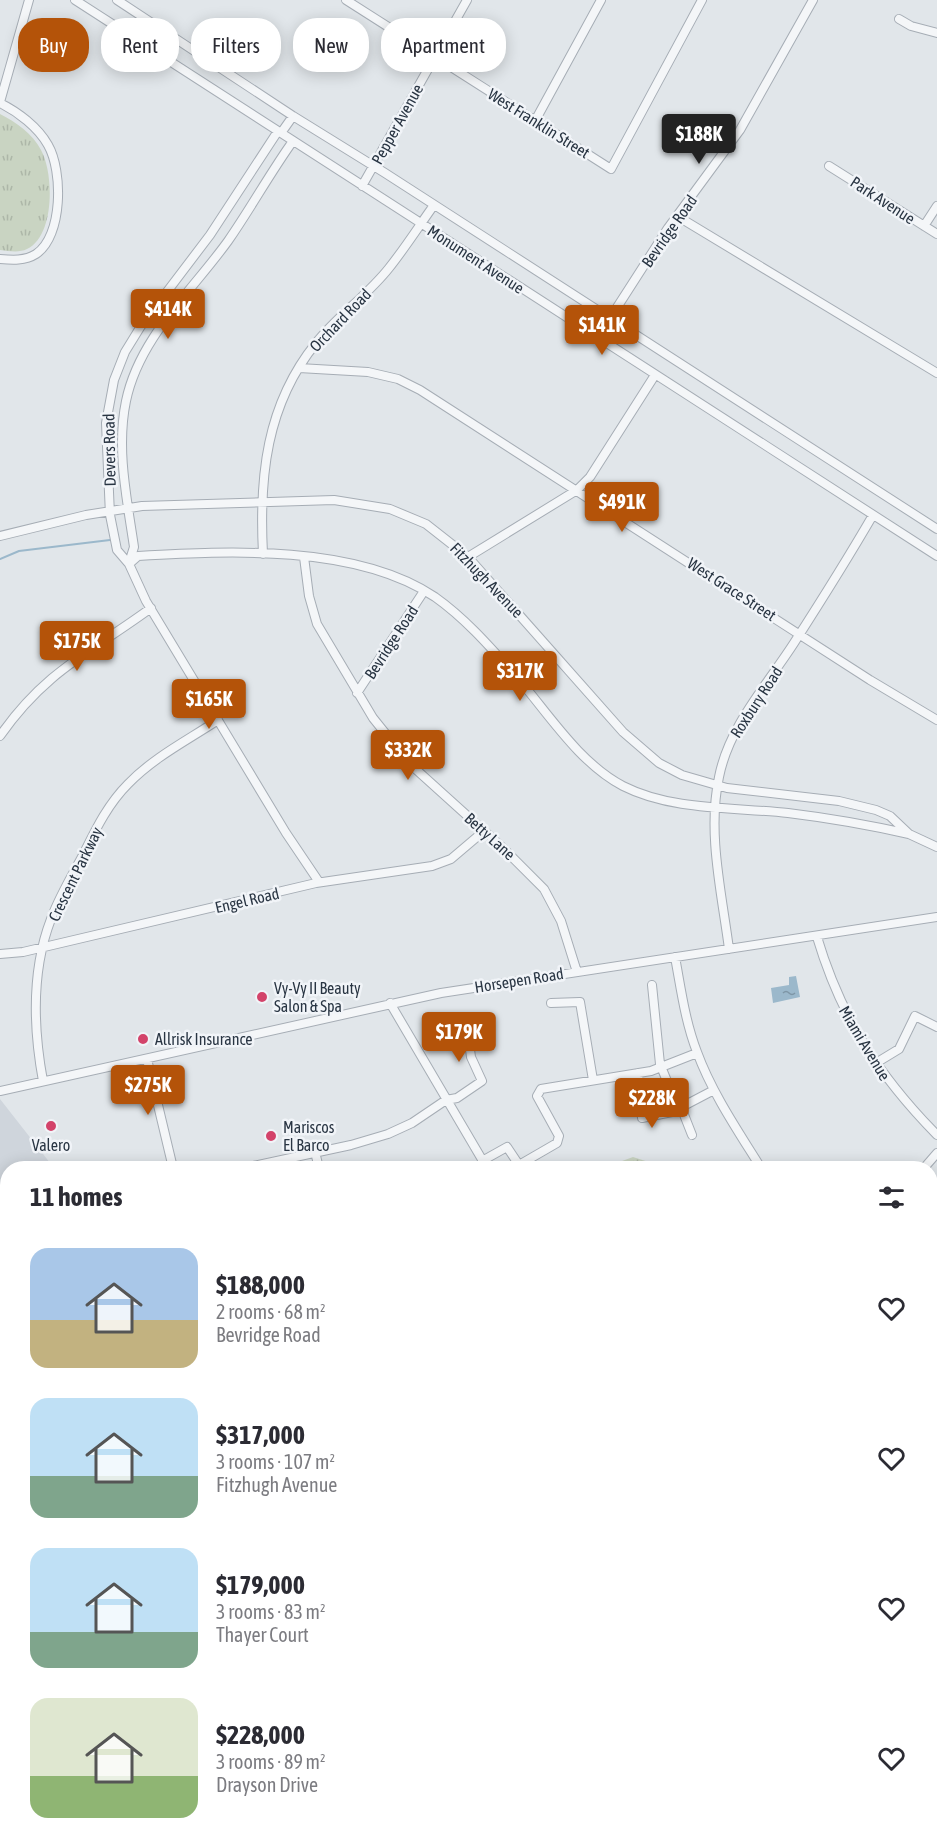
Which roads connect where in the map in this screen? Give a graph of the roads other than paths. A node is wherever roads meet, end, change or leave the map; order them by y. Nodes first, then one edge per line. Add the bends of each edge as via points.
1 (29, 0) edge
2 (75, 0) edge
3 (117, 0) edge
4 (346, 0) edge
5 (467, 0) edge
6 (601, 0) edge
7 (702, 0) edge
8 (813, 0) edge
9 (457, 18) edge
10 (899, 19) dead end
11 (381, 22) edge
12 (937, 33) edge
13 (427, 72) edge
14 (458, 72) edge
15 (0, 103) edge
16 (293, 116) junction
17 (535, 121) junction
18 (280, 132) junction
19 (293, 141) junction
20 (374, 166) junction
21 (829, 166) dead end
22 (362, 186) junction
23 (434, 205) junction
24 (937, 206) edge
25 (677, 216) junction
26 (421, 223) junction
27 (924, 226) junction
28 (937, 234) edge
29 (0, 259) edge
30 (183, 270) junction
31 (196, 282) junction
32 (610, 319) junction
33 (598, 337) junction
34 (298, 368) junction
35 (937, 373) edge
36 (656, 375) junction
37 (577, 490) junction
38 (262, 501) junction
39 (128, 508) junction
40 (111, 511) junction
41 (873, 515) junction
42 (937, 529) edge
43 (0, 536) edge
44 (263, 554) junction
45 (937, 556) edge
46 (304, 557) junction
47 (468, 557) junction
48 (129, 564) junction
49 (424, 591) junction
50 (151, 608) junction
51 (800, 634) junction
52 (357, 693) junction
53 (218, 720) junction
54 (937, 720) edge
55 (0, 736) edge
56 (717, 785) junction
57 (716, 806) junction
58 (484, 831) junction
59 (909, 834) junction
60 (937, 847) edge
61 (319, 882) junction
62 (937, 917) edge
63 (817, 937) junction
64 (43, 947) junction
65 (729, 949) junction
66 (0, 954) edge
67 (675, 957) junction
68 (577, 972) junction
69 (651, 985) dead end
70 (390, 1003) junction
71 (551, 1003) dead end
72 (466, 1020) dead end
73 (937, 1027) edge
74 (697, 1053) junction
75 (147, 1059) junction
76 (876, 1063) junction
77 (662, 1067) junction
78 (638, 1073) junction
79 (593, 1080) junction
80 (43, 1081) junction
81 (714, 1090) junction
82 (0, 1091) edge
83 (446, 1100) junction
84 (679, 1108) junction
85 (692, 1135) dead end
86 (937, 1135) edge
87 (315, 1152) junction
88 (171, 1161) edge
89 (275, 1161) edge
90 (317, 1161) edge
91 (482, 1161) edge
92 (489, 1161) edge
93 (516, 1161) edge
94 (526, 1161) edge
95 (757, 1161) edge

1 - 15 street
2 - 18 street, Monument Avenue
3 - 16 street, Monument Avenue
4 - 11 street, West Franklin Street
5 - 9 street, Pepper Avenue
6 - 17 street
7 - 17 street, West Franklin Street via 611,169
8 - 25 street, Bevridge Road via 740,130
10 - 12 street
13 - 20 street, Pepper Avenue
14 - 17 street, West Franklin Street
15 - 29 street via 32,125 47,143 57,170 58,189 54,226 41,250 24,259
16 - 18 street, Devers Road
16 - 20 street, Monument Avenue
18 - 19 street, Monument Avenue
18 - 30 street, Devers Road
19 - 22 street, Monument Avenue
19 - 31 street, Devers Road
20 - 22 street, Pepper Avenue
20 - 23 street, Monument Avenue
21 - 27 street, Park Avenue
22 - 26 street, Monument Avenue
23 - 26 street, Orchard Road
23 - 32 street, Monument Avenue
24 - 27 street
25 - 32 street, Bevridge Road
25 - 35 street
26 - 33 street, Monument Avenue
26 - 34 street, Orchard Road via 389,269 316,342
27 - 28 street, Park Avenue
30 - 31 street
30 - 40 street, Devers Road via 141,326 114,380 106,423
31 - 39 street, Devers Road via 154,336 130,386 122,440
32 - 33 street, Bevridge Road
32 - 42 street, Monument Avenue
33 - 36 street, Monument Avenue
34 - 37 street, West Grace Street via 368,372 398,380 435,398
34 - 38 street, Orchard Road via 272,426
36 - 37 street via 590,477
36 - 41 street, Monument Avenue
37 - 47 street
37 - 51 street, West Grace Street
38 - 39 street, Fitzhugh Avenue
38 - 44 street, Orchard Road
38 - 47 street, Fitzhugh Avenue via 334,500 390,509 426,524
39 - 40 street, Fitzhugh Avenue
39 - 48 street, Devers Road via 134,547
40 - 43 street, Fitzhugh Avenue
40 - 48 street, Devers Road via 117,550
41 - 45 street, Monument Avenue
41 - 51 street, Roxbury Road
44 - 46 street, Fitzhugh Avenue
44 - 48 street, Fitzhugh Avenue via 138,556
46 - 49 street, Fitzhugh Avenue via 350,563
46 - 52 street, Betty Lane via 317,624
47 - 56 street, Fitzhugh Avenue via 638,747 667,768
48 - 50 street, Devers Road
49 - 52 street, Bevridge Road
49 - 57 street, Fitzhugh Avenue via 453,610 477,633 588,760 611,779 658,799
50 - 53 street, Devers Road
50 - 55 street via 54,675
51 - 54 street, West Grace Street
51 - 56 street, Roxbury Road via 735,732
52 - 58 street, Betty Lane via 397,751
53 - 61 street, Devers Road
53 - 64 street, Crescent Parkway via 146,768 119,794 63,892
56 - 57 street, Roxbury Road
56 - 59 street, Fitzhugh Avenue via 864,806 890,816
57 - 59 street, Fitzhugh Avenue via 823,818
57 - 65 street, Roxbury Road
58 - 61 street, Engel Road via 462,852 443,863
58 - 68 street, Betty Lane via 544,889 561,921
59 - 60 street, Fitzhugh Avenue
61 - 64 street, Engel Road
62 - 63 street, Horsepen Road
63 - 65 street, Horsepen Road
63 - 76 street, Miami Avenue via 842,1007
64 - 66 street, Engel Road
64 - 80 street, Crescent Parkway via 34,1015
65 - 67 street, Horsepen Road
67 - 68 street, Horsepen Road
67 - 74 street
68 - 70 street, Horsepen Road
69 - 77 street
70 - 75 street, Horsepen Road
70 - 83 street
71 - 79 street via 580,1002
72 - 83 street via 471,1057 482,1081 457,1098
73 - 76 street via 915,1016 902,1047
74 - 77 street
74 - 81 street
75 - 80 street, Horsepen Road
75 - 88 street
76 - 86 street, Miami Avenue via 901,1099
77 - 78 street
77 - 84 street
78 - 79 street
78 - 84 street via 642,1118
79 - 94 street via 541,1089 537,1096 559,1136 557,1143
80 - 82 street, Horsepen Road
81 - 84 street
81 - 95 street
83 - 87 street via 388,1134
83 - 91 street
84 - 85 street
87 - 89 street
87 - 90 street
92 - 93 street via 507,1147

